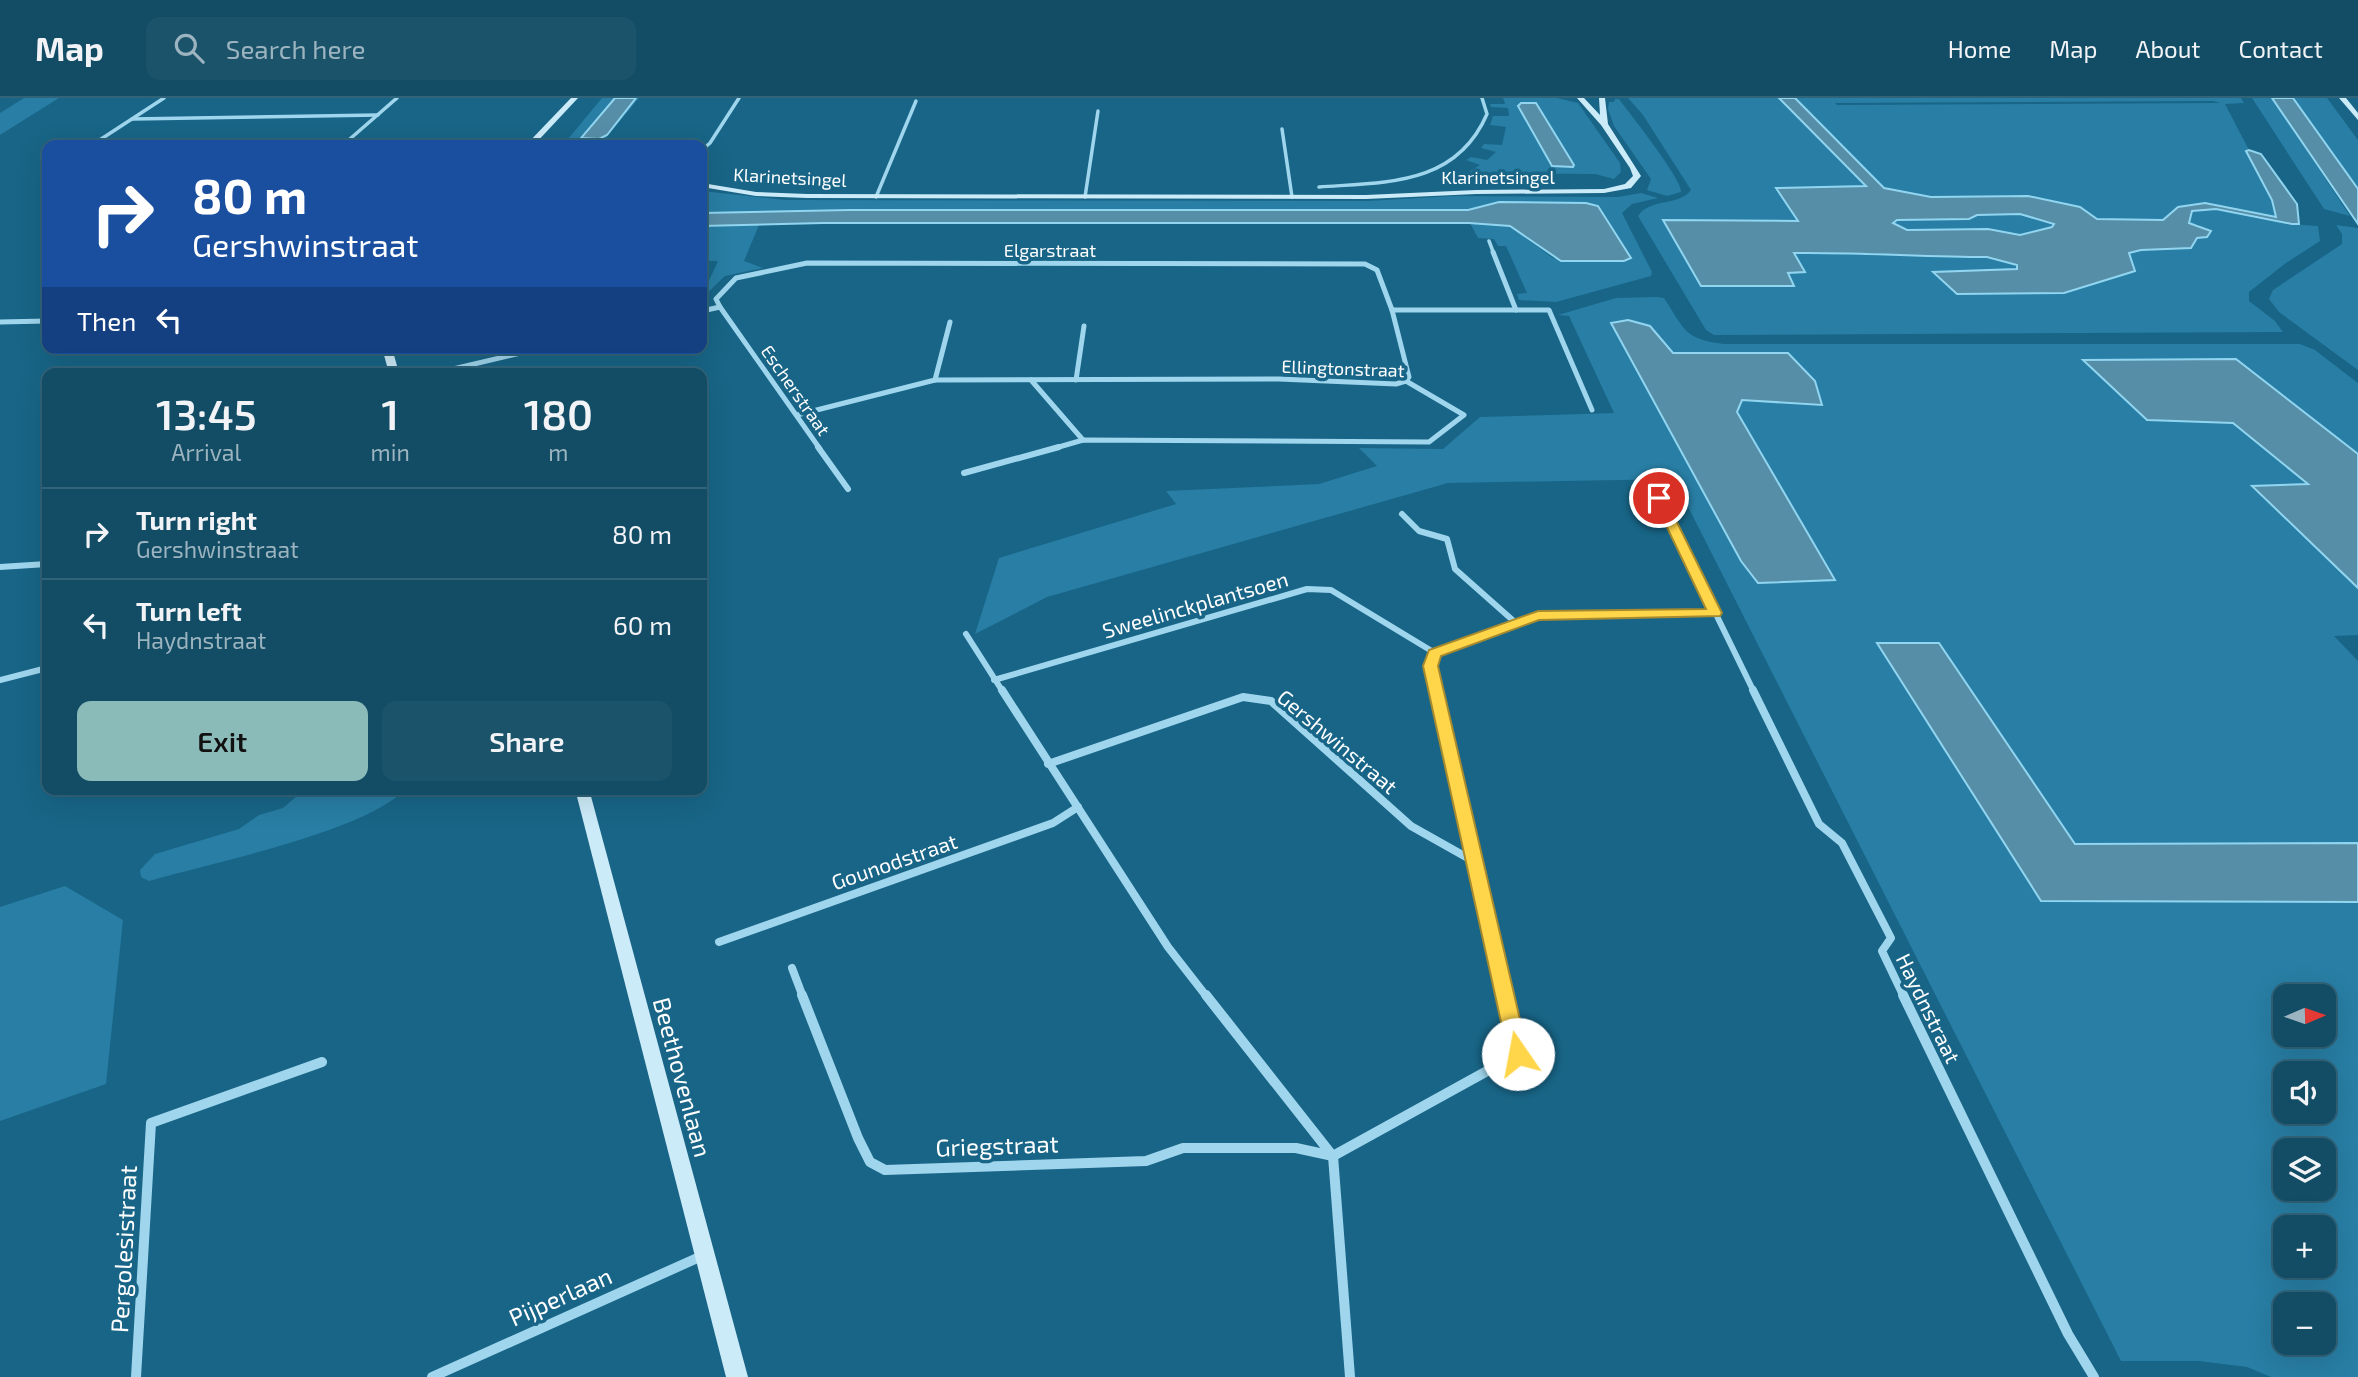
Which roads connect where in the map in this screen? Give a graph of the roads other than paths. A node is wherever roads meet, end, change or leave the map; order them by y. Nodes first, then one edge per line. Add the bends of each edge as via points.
1 (164, 98) edge
2 (397, 98) edge
3 (575, 98) edge
4 (739, 98) edge
5 (1482, 98) edge
6 (1580, 98) edge
7 (1602, 98) edge
8 (2342, 98) edge
9 (916, 102) dead end
10 (1098, 111) dead end
11 (378, 115) junction
12 (2358, 118) edge
13 (132, 119) junction
14 (1604, 124) junction
15 (1282, 128) dead end
16 (100, 140) edge
17 (350, 140) edge
18 (535, 140) edge
19 (707, 145) edge
20 (707, 186) edge
21 (1319, 187) dead end
22 (876, 197) junction
23 (1085, 197) junction
24 (1292, 197) junction
25 (1489, 241) dead end
26 (720, 307) junction
27 (707, 310) edge
28 (1392, 310) junction
29 (1516, 310) junction
30 (42, 321) edge
31 (0, 322) edge
32 (950, 322) dead end
33 (1084, 326) dead end
34 (517, 354) edge
35 (457, 368) edge
36 (935, 380) junction
37 (1031, 380) junction
38 (1076, 380) junction
39 (1406, 381) junction
40 (1592, 410) dead end
41 (797, 415) junction
42 (1083, 440) junction
43 (964, 473) dead end
44 (1648, 475) dead end
45 (848, 489) dead end
46 (1402, 514) dead end
47 (42, 564) edge
48 (0, 567) edge
49 (1715, 613) junction
50 (1517, 624) junction
51 (966, 634) dead end
52 (1435, 653) junction
53 (42, 669) edge
54 (0, 680) edge
55 (994, 680) junction
56 (1048, 764) junction
57 (584, 795) edge
58 (1077, 807) junction
59 (1475, 862) junction
60 (719, 942) dead end
61 (793, 968) dead end
62 (322, 1062) dead end
63 (1333, 1156) junction
64 (705, 1254) junction
65 (136, 1377) edge
66 (432, 1377) edge
67 (737, 1377) edge
68 (1350, 1377) edge
69 (2094, 1377) edge

1 - 13 street
2 - 11 street
3 - 18 street
4 - 19 street
5 - 21 street, Klarinetsingel via 1486,114 1478,135 1441,167 1396,181
6 - 14 street, Klarinetsingel
7 - 14 street, Klarinetsingel
8 - 12 street
9 - 22 street, Klarinetsingel
10 - 23 street
11 - 13 street
11 - 17 street
13 - 16 street
14 - 24 street, Klarinetsingel via 1637,176 1618,190
15 - 24 street
20 - 22 street, Klarinetsingel via 773,195
22 - 23 street, Klarinetsingel
23 - 24 street, Klarinetsingel
25 - 29 street
26 - 27 street
26 - 28 street, Elgarstraat via 716,299 736,278 807,263 1365,264 1377,270
26 - 41 street, Escherstraat
28 - 29 street
28 - 39 street, Elgarstraat via 1409,377
29 - 40 street via 1549,310
30 - 31 street
32 - 36 street
33 - 38 street
34 - 35 street
36 - 37 street, Ellingtonstraat
36 - 41 street, Ellingtonstraat
37 - 38 street, Ellingtonstraat
37 - 42 street
38 - 39 street, Ellingtonstraat
39 - 42 street, Ellingtonstraat via 1464,415 1429,442
41 - 45 street, Escherstraat
42 - 43 street, Ellingtonstraat
44 - 49 street, Haydnstraat
46 - 50 street via 1419,531 1447,540 1455,569
47 - 48 street
49 - 50 street via 1538,616
49 - 69 street, Haydnstraat via 1819,824 1842,843 1891,938 1882,951 2068,1334
50 - 52 street
51 - 55 street
52 - 55 street, Sweelinckplantsoen via 1331,590 1307,589
52 - 59 street via 1430,666
53 - 54 street
55 - 56 street
56 - 58 street
56 - 59 street, Gershwinstraat via 1243,697 1271,701 1411,826
57 - 64 street, Beethovenlaan
58 - 60 street, Gounodstraat via 1054,823
58 - 63 street via 1168,947
59 - 63 street via 1518,1054
61 - 63 street, Griegstraat via 858,1138 870,1162 885,1170 1146,1161 1183,1148 1296,1148
62 - 65 street, Pergolesistraat via 152,1123
63 - 68 street
64 - 66 street, Pijperlaan
64 - 67 street, Beethovenlaan

